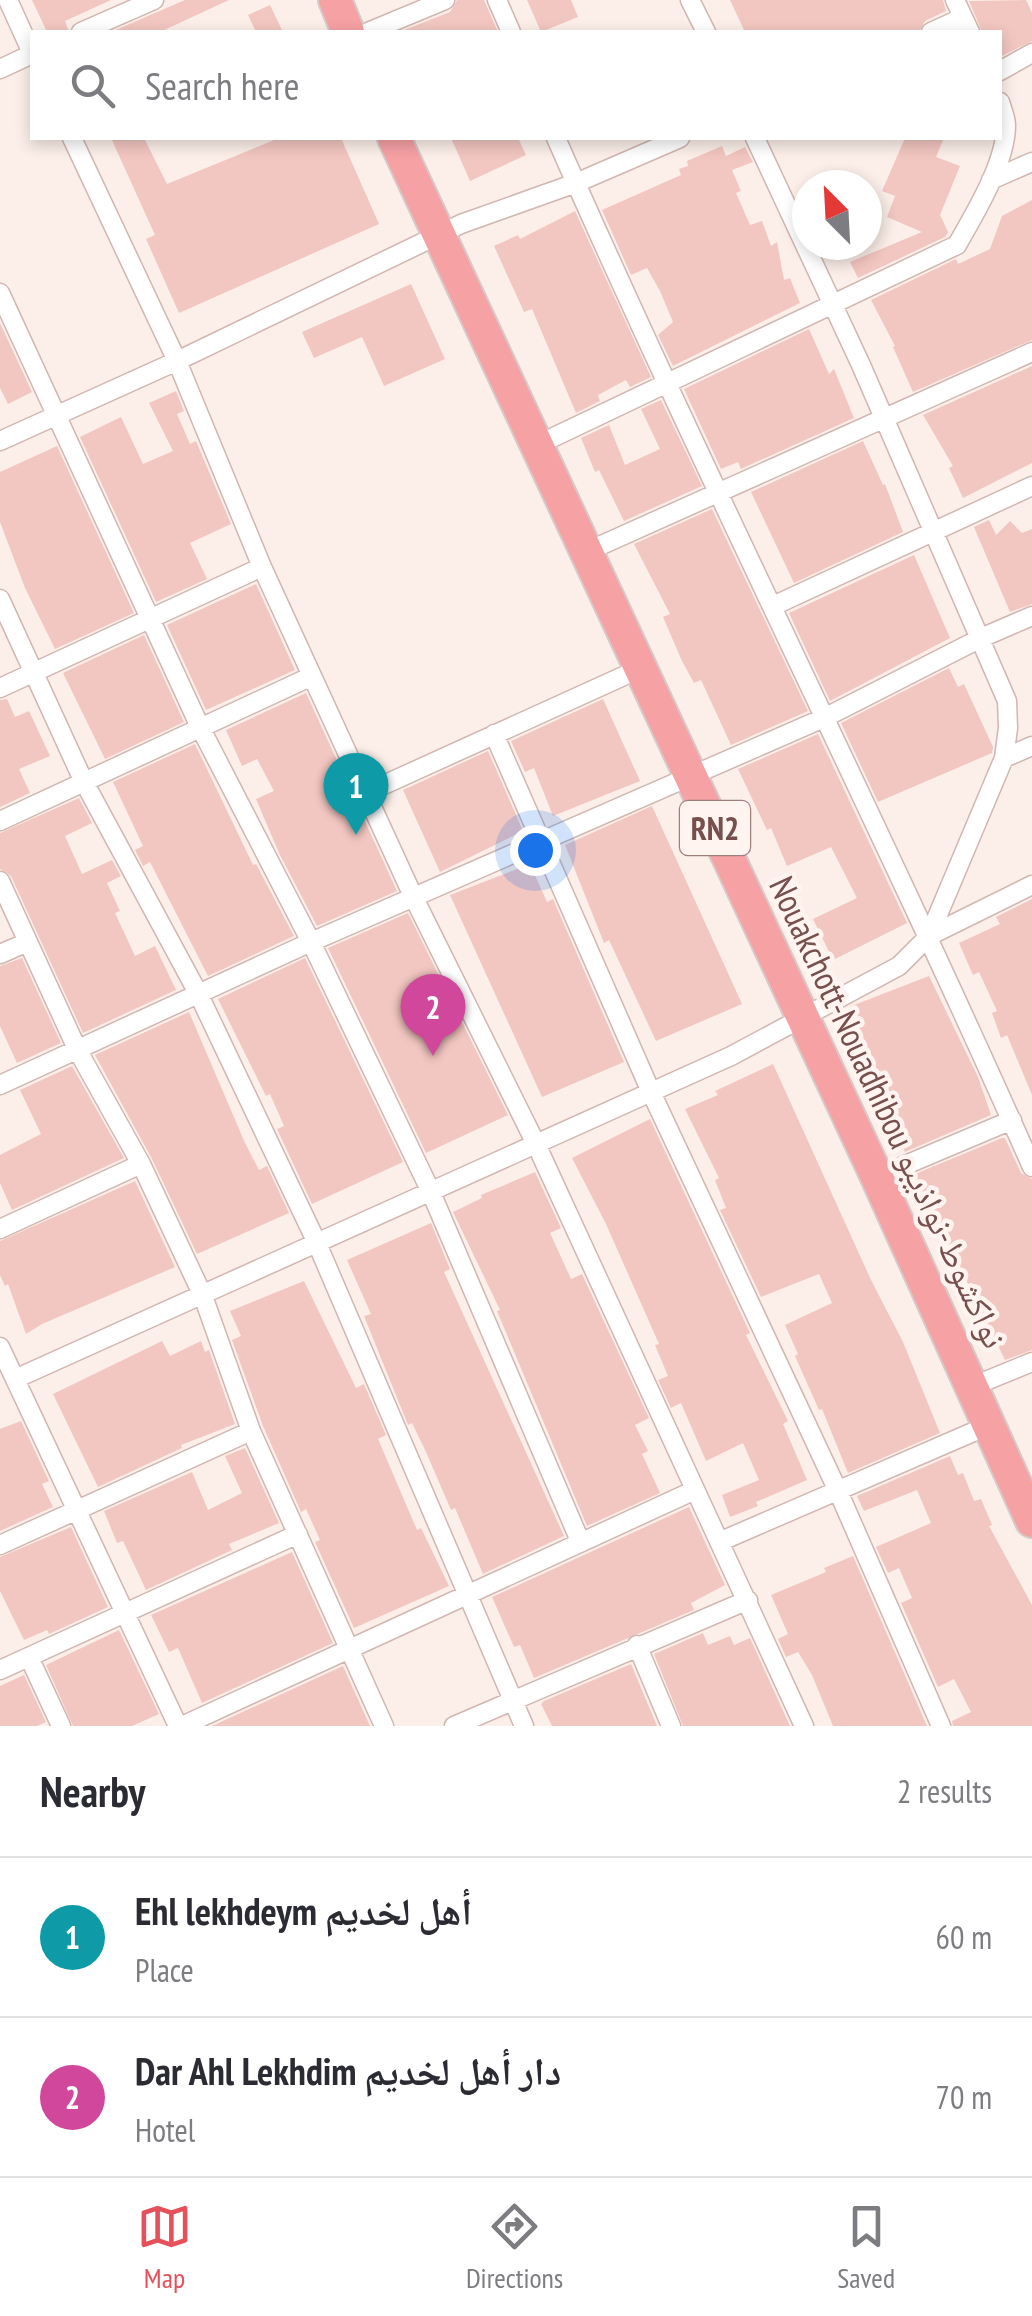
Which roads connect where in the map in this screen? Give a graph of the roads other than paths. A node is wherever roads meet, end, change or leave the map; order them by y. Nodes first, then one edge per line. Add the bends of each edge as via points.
1 (8, 0) edge
2 (152, 0) edge
3 (335, 0) edge
4 (445, 0) edge
5 (497, 0) edge
6 (690, 0) edge
7 (962, 17) edge
8 (85, 30) edge
9 (347, 30) edge
10 (373, 30) edge
11 (510, 30) edge
12 (705, 30) edge
13 (935, 30) edge
14 (30, 49) edge
15 (1032, 53) edge
16 (30, 54) edge
17 (0, 68) edge
18 (1002, 70) edge
19 (1002, 109) edge
20 (1002, 139) edge
21 (73, 140) edge
22 (395, 140) edge
23 (557, 140) edge
24 (675, 140) edge
25 (756, 140) edge
26 (1002, 140) edge
27 (1032, 162) edge
28 (991, 180) junction
29 (576, 183) junction
30 (437, 236) junction
31 (0, 293) edge
32 (834, 305) junction
33 (7, 324) edge
34 (1032, 352) edge
35 (177, 361) junction
36 (668, 384) junction
37 (58, 415) junction
38 (882, 418) junction
39 (0, 441) edge
40 (534, 446) junction
41 (1032, 486) edge
42 (718, 492) junction
43 (936, 532) junction
44 (586, 552) junction
45 (262, 567) junction
46 (0, 598) edge
47 (773, 606) junction
48 (1032, 616) edge
49 (151, 618) junction
50 (981, 638) junction
51 (639, 669) junction
52 (34, 671) junction
53 (312, 676) junction
54 (0, 688) edge
55 (826, 717) junction
56 (200, 726) junction
57 (494, 734) junction
58 (1032, 746) edge
59 (1004, 758) junction
60 (692, 777) junction
61 (83, 780) junction
62 (366, 794) junction
63 (0, 820) edge
64 (540, 840) junction
65 (0, 881) edge
66 (1032, 885) edge
67 (414, 896) junction
68 (929, 936) junction
69 (28, 942) junction
70 (311, 942) junction
71 (0, 954) edge
72 (198, 994) junction
73 (802, 1019) junction
74 (78, 1052) junction
75 (0, 1085) edge
76 (651, 1092) junction
77 (1020, 1124) edge
78 (536, 1144) junction
79 (141, 1164) junction
80 (1032, 1167) edge
81 (877, 1177) junction
82 (430, 1190) junction
83 (0, 1229) edge
84 (316, 1241) junction
85 (203, 1296) junction
86 (0, 1347) edge
87 (1032, 1362) edge
88 (15, 1379) junction
89 (971, 1387) junction
90 (987, 1426) junction
91 (251, 1432) junction
92 (695, 1490) junction
93 (838, 1491) junction
94 (77, 1511) junction
95 (1032, 1521) edge
96 (298, 1534) junction
97 (580, 1541) junction
98 (720, 1542) junction
99 (0, 1545) edge
100 (466, 1595) junction
101 (748, 1600) junction
102 (125, 1613) junction
103 (637, 1645) junction
104 (350, 1649) junction
105 (29, 1657) junction
106 (0, 1670) edge
107 (512, 1699) junction
108 (61, 1726) edge
109 (180, 1726) edge
110 (384, 1726) edge
111 (454, 1726) edge
112 (524, 1726) edge
113 (670, 1726) edge
114 (804, 1726) edge
115 (941, 1726) edge

1 - 14 street
2 - 8 street
3 - 9 highway
4 - 10 street
5 - 11 street
6 - 12 street
7 - 13 street
15 - 18 street
16 - 17 street
19 - 20 street
21 - 35 street
22 - 30 highway, Nouakchott-Nouadhibou نواكشوط-نواذيبو / RN2
23 - 29 street
24 - 29 street
25 - 32 street
26 - 28 street
27 - 28 street
28 - 32 street via 957,245
29 - 30 street
29 - 36 street
30 - 35 street
30 - 40 highway, Nouakchott-Nouadhibou نواكشوط-نواذيبو / RN2
31 - 33 street
32 - 36 street
32 - 38 street
33 - 37 street
34 - 38 street
35 - 37 street
35 - 45 street
36 - 40 street
36 - 42 street
37 - 39 street
37 - 49 street
38 - 42 street
38 - 43 street
40 - 44 highway, Nouakchott-Nouadhibou نواكشوط-نواذيبو / RN2
41 - 43 street
42 - 44 street
42 - 47 street
43 - 47 street
43 - 50 street
44 - 51 highway, Nouakchott-Nouadhibou نواكشوط-نواذيبو / RN2
45 - 49 street
45 - 53 street
46 - 52 street
47 - 55 street
48 - 50 street
49 - 52 street
49 - 56 street
50 - 55 street
50 - 59 street via 1007,701
51 - 57 street
51 - 60 highway, Nouakchott-Nouadhibou نواكشوط-نواذيبو / RN2
52 - 54 street
52 - 61 street
53 - 56 street
53 - 62 street
55 - 60 street
55 - 68 street
56 - 61 street
56 - 70 street
57 - 62 street
57 - 64 street
58 - 59 street
59 - 68 street
60 - 64 street
60 - 73 highway, Nouakchott-Nouadhibou نواكشوط-نواذيبو / RN2
61 - 63 street
61 - 72 street
62 - 67 street
64 - 67 street
64 - 76 street
65 - 69 street
66 - 68 street
67 - 70 street
67 - 78 street
68 - 73 street via 898,966
68 - 77 street
69 - 71 street
69 - 74 street
70 - 72 street
70 - 82 street
72 - 74 street
72 - 84 street
73 - 76 street
73 - 81 highway, Nouakchott-Nouadhibou نواكشوط-نواذيبو / RN2
74 - 75 street
74 - 79 street
76 - 78 street
76 - 93 street
77 - 80 street
77 - 81 street
78 - 82 street
78 - 92 street
79 - 83 street
79 - 85 street
81 - 89 highway, Nouakchott-Nouadhibou نواكشوط-نواذيبو / RN2
82 - 84 street
82 - 97 street
84 - 85 street
84 - 100 street
85 - 88 street
85 - 91 street
86 - 88 street
87 - 89 street
88 - 94 street
89 - 90 highway, Nouakchott-Nouadhibou نواكشوط-نواذيبو / RN2
90 - 93 street
90 - 95 highway, Nouakchott-Nouadhibou نواكشوط-نواذيبو / RN2
91 - 94 street
91 - 96 street
92 - 97 street
92 - 98 street
93 - 98 street
93 - 115 street
94 - 99 street
94 - 102 street
96 - 102 street
96 - 104 street
97 - 100 street
98 - 101 street
100 - 104 street
100 - 107 street
101 - 103 street
101 - 114 street
102 - 105 street
102 - 109 street
103 - 107 street
103 - 113 street
104 - 109 street
104 - 110 street
105 - 106 street
105 - 108 street
107 - 111 street
107 - 112 street

